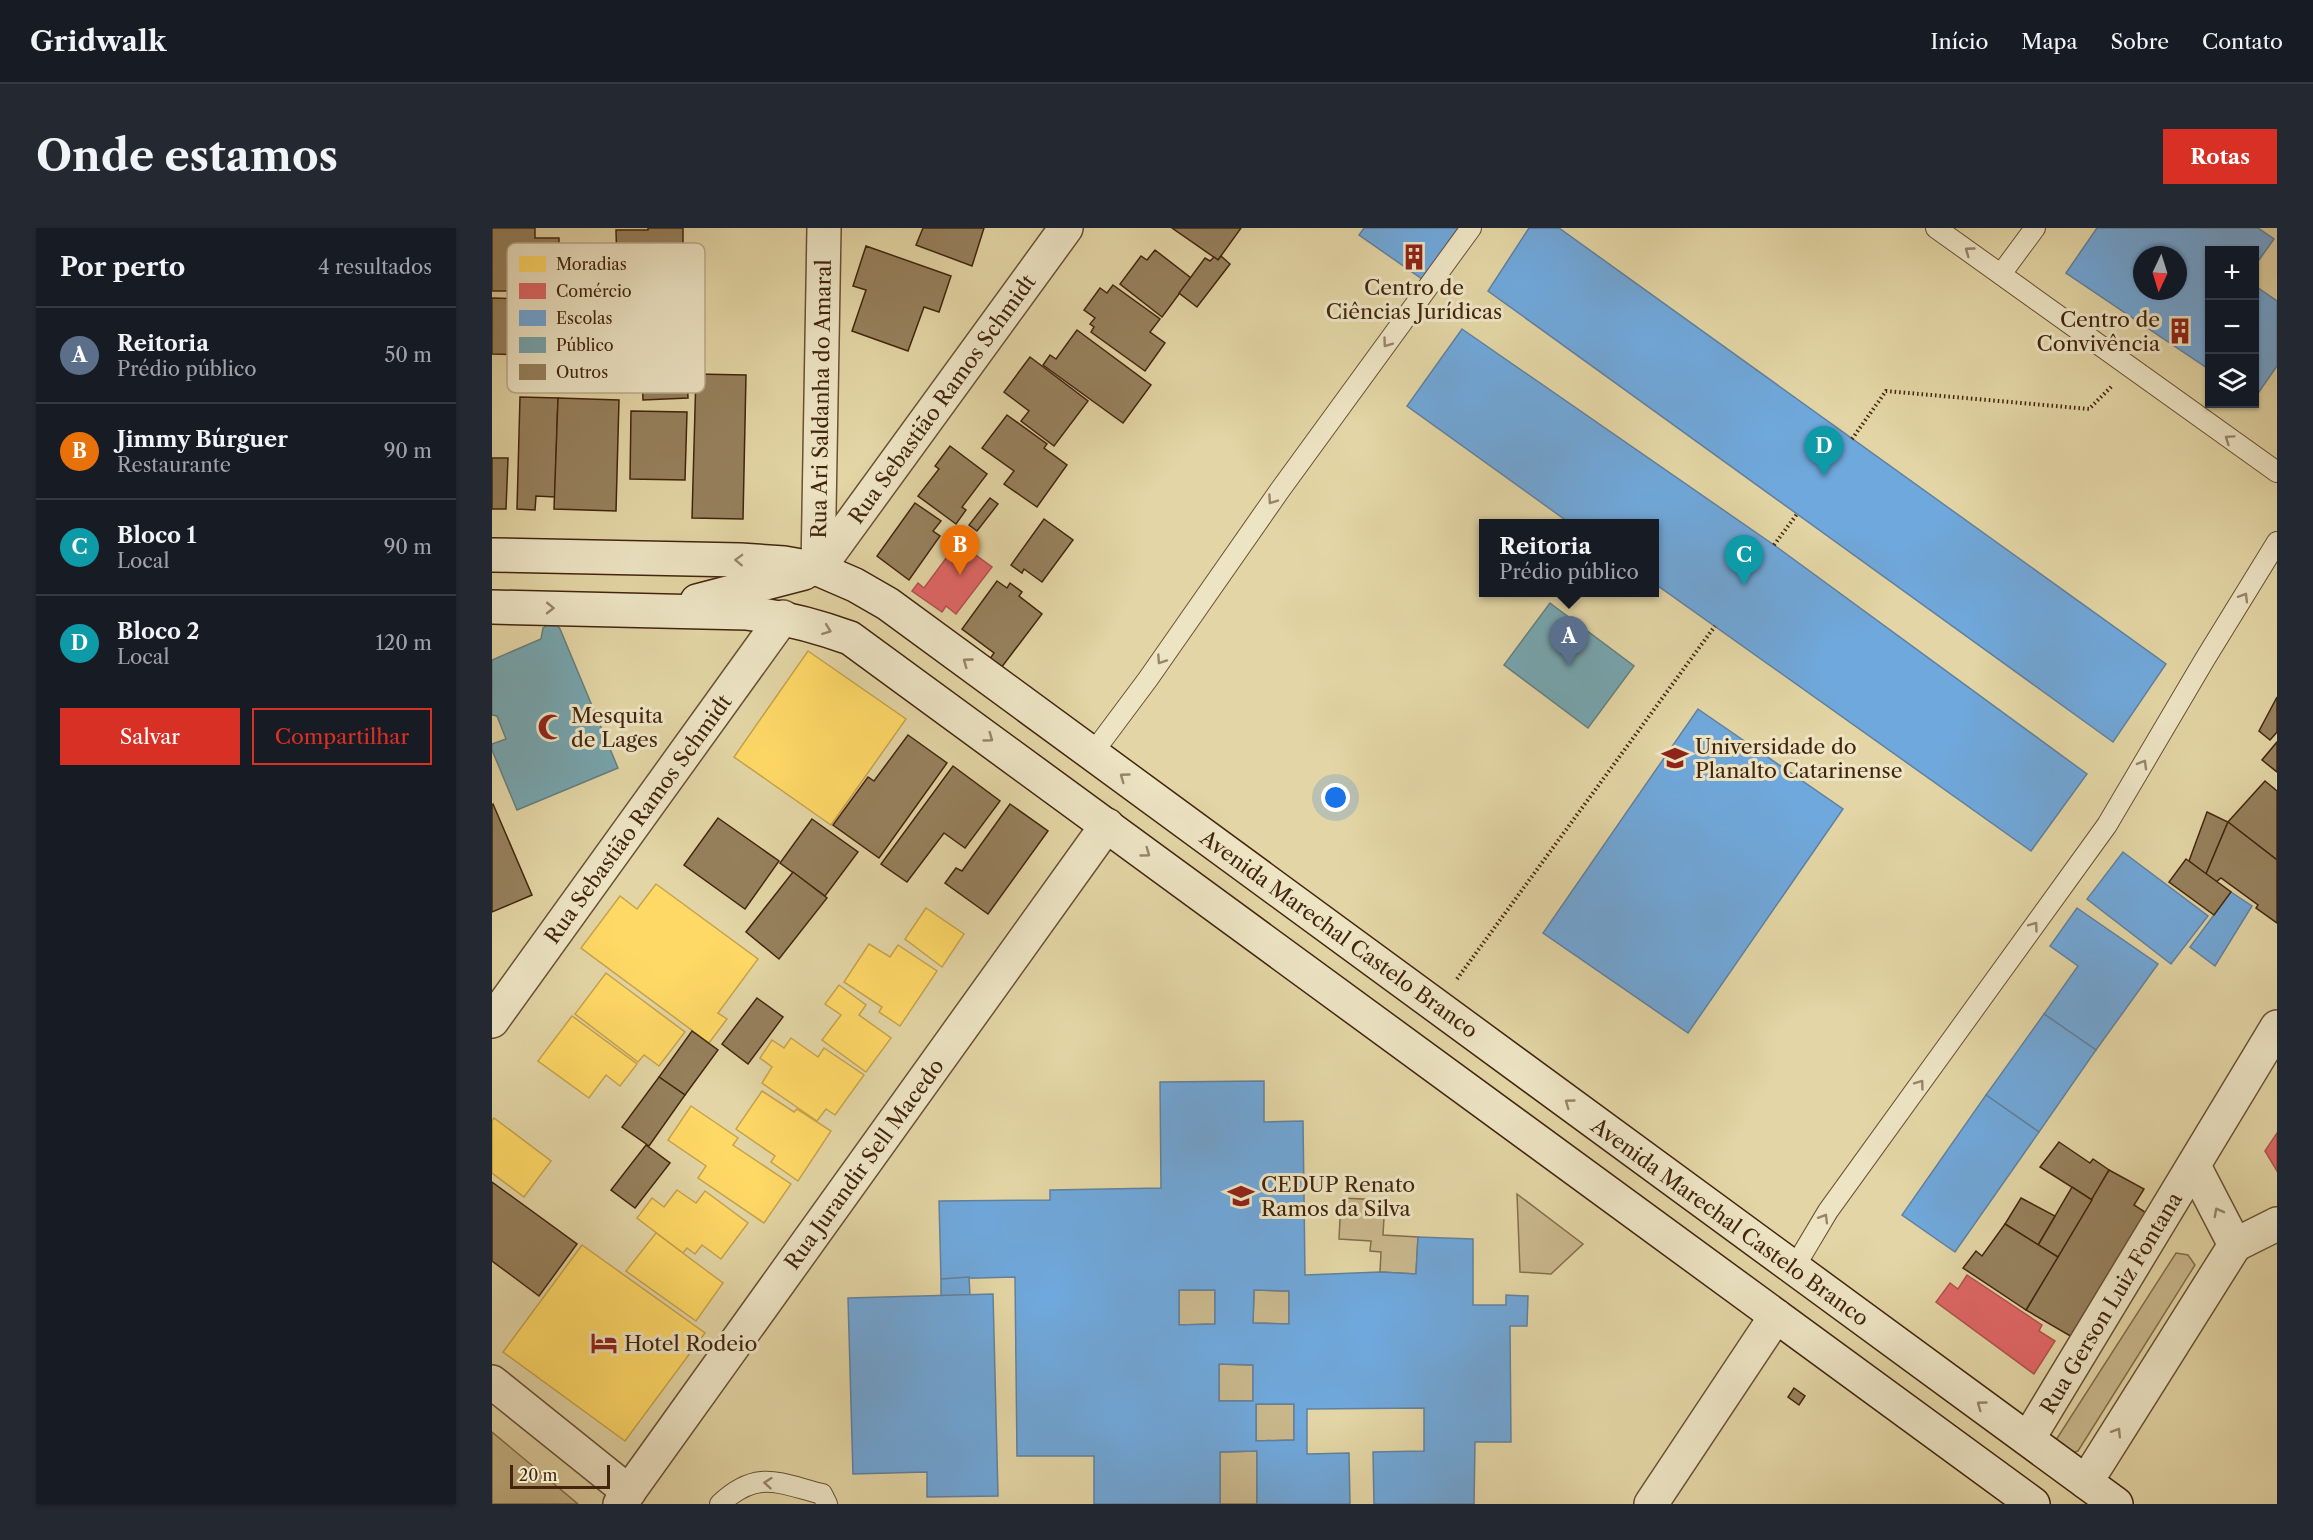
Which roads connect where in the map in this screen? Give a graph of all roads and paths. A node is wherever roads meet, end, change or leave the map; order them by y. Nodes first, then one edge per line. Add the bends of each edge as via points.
1 (824, 228) edge
2 (1066, 228) edge
3 (1471, 228) edge
4 (1936, 228) edge
5 (2035, 228) edge
6 (2001, 274) junction
7 (2130, 367) junction
8 (1852, 439) dead end
9 (2277, 472) edge
10 (1797, 514) dead end
11 (2277, 542) edge
12 (1774, 545) dead end
13 (492, 555) edge
14 (818, 570) junction
15 (492, 607) edge
16 (661, 610) junction
17 (783, 617) junction
18 (1715, 626) dead end
19 (1092, 754) junction
20 (1107, 825) junction
21 (1437, 1006) junction
22 (492, 1021) edge
23 (2277, 1027) edge
24 (2194, 1166) junction
25 (2277, 1224) edge
26 (2235, 1245) junction
27 (1794, 1268) junction
28 (1776, 1316) junction
29 (492, 1382) edge
30 (2028, 1439) junction
31 (2086, 1482) junction
32 (625, 1498) edge
33 (2027, 1500) edge
34 (720, 1504) edge
35 (827, 1504) edge
36 (1651, 1504) edge
37 (2116, 1504) edge

1 - 14 main road, Rua Ari Saldanha do Amaral
2 - 14 main road, Rua Sebastião Ramos Schmidt
3 -> 19 lane
6 -> 4 lane
5 - 6 lane
6 - 7 lane
7 - 8 path via 2089,410 1886,391
9 -> 7 lane
10 - 12 path
27 -> 11 lane via 1828,1211 2107,825
14 -> 13 main road, Avenida Marechal Castelo Branco via 740,560
14 - 16 main road
19 -> 14 main road, Avenida Marechal Castelo Branco via 888,604
15 -> 16 main road
16 - 17 main road
17 -> 20 main road via 850,638
17 - 22 main road, Rua Sebastião Ramos Schmidt
18 - 21 path
21 -> 19 main road, Avenida Marechal Castelo Branco
20 -> 28 main road
20 - 32 main road, Rua Jurandir Sell Macedo
27 -> 21 main road, Avenida Marechal Castelo Branco
23 - 24 main road, Rua Gerson Luiz Fontana
26 -> 24 main road, Rua Gerson Luiz Fontana
24 - 30 main road, Rua Gerson Luiz Fontana
25 - 26 main road
31 -> 26 main road
30 -> 27 main road, Avenida Marechal Castelo Branco
28 - 33 main road
28 - 36 main road
29 - 32 main road
30 - 31 main road, Avenida Marechal Castelo Branco
30 - 33 main road
31 - 33 main road
31 - 37 main road, Avenida Marechal Castelo Branco
35 -> 34 lane via 822,1494 763,1480 734,1491

